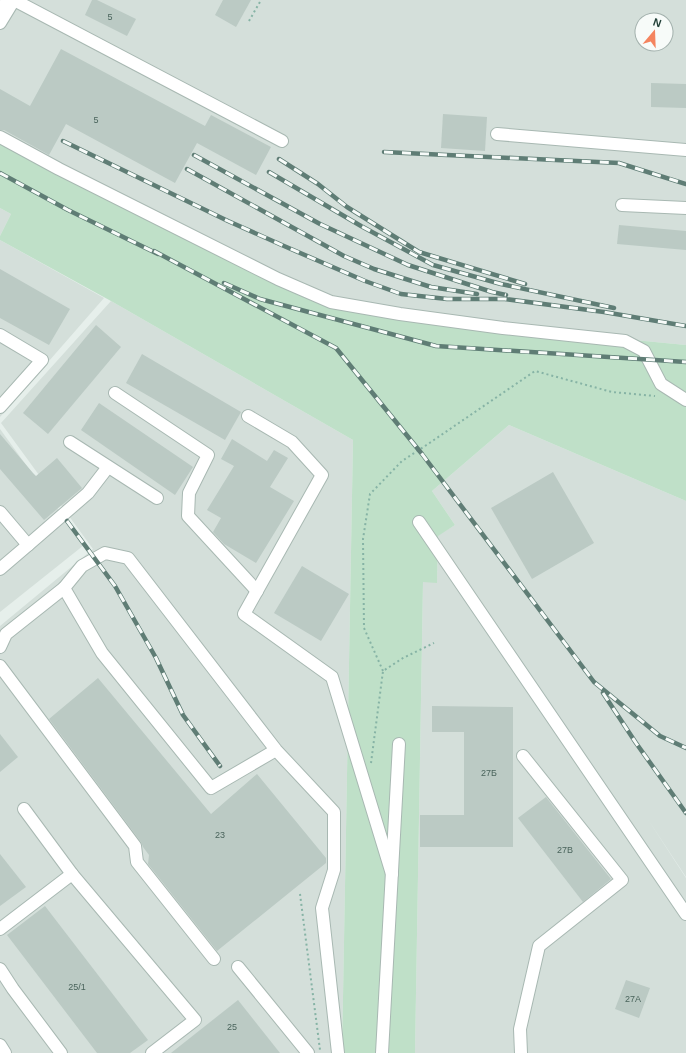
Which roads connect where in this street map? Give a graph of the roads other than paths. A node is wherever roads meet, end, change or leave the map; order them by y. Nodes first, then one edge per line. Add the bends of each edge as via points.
1 (14, 0) edge
2 (0, 7) edge
3 (0, 23) edge
4 (497, 134) dead end
5 (0, 137) edge
6 (282, 141) dead end
7 (686, 150) edge
8 (622, 205) dead end
9 (686, 208) edge
10 (0, 335) edge
11 (115, 393) dead end
12 (686, 400) edge
13 (0, 407) edge
14 (248, 416) dead end
15 (70, 442) dead end
16 (108, 467) junction
17 (157, 498) dead end
18 (0, 512) edge
19 (419, 522) dead end
20 (28, 546) junction
21 (0, 569) edge
22 (64, 588) junction
23 (257, 591) junction
24 (0, 647) edge
25 (0, 666) edge
26 (399, 744) dead end
27 (276, 750) junction
28 (524, 756) dead end
29 (24, 809) dead end
30 (72, 874) junction
31 (392, 874) junction
32 (686, 914) edge
33 (0, 929) edge
34 (214, 959) dead end
35 (238, 968) dead end
36 (0, 969) edge
37 (0, 1045) edge
38 (5, 1053) edge
39 (61, 1053) edge
40 (152, 1053) edge
41 (308, 1053) edge
42 (338, 1053) edge
43 (382, 1053) edge
44 (521, 1053) edge

1 - 2 lane
1 - 3 lane
1 - 6 lane
4 - 7 lane
5 - 12 lane via 278,279 332,302 503,328 625,341 644,351 661,384
8 - 9 lane
10 - 13 lane via 42,360
11 - 23 lane via 208,455 189,493 188,516
14 - 23 lane via 292,442 322,475
15 - 16 lane
16 - 17 lane
16 - 20 lane via 88,493
18 - 20 lane
19 - 32 lane
20 - 21 lane
22 - 24 lane via 6,634
22 - 27 lane via 82,566 105,553 128,558
22 - 27 lane via 102,653 211,788
23 - 31 lane via 244,614 332,677
25 - 34 lane via 134,846 137,862
26 - 31 lane
27 - 42 lane via 334,812 334,870 322,908
28 - 44 lane via 622,880 539,946 520,1029
29 - 30 lane
30 - 33 lane
30 - 40 lane via 195,1020
31 - 43 lane
35 - 41 lane
36 - 39 lane
37 - 38 lane

